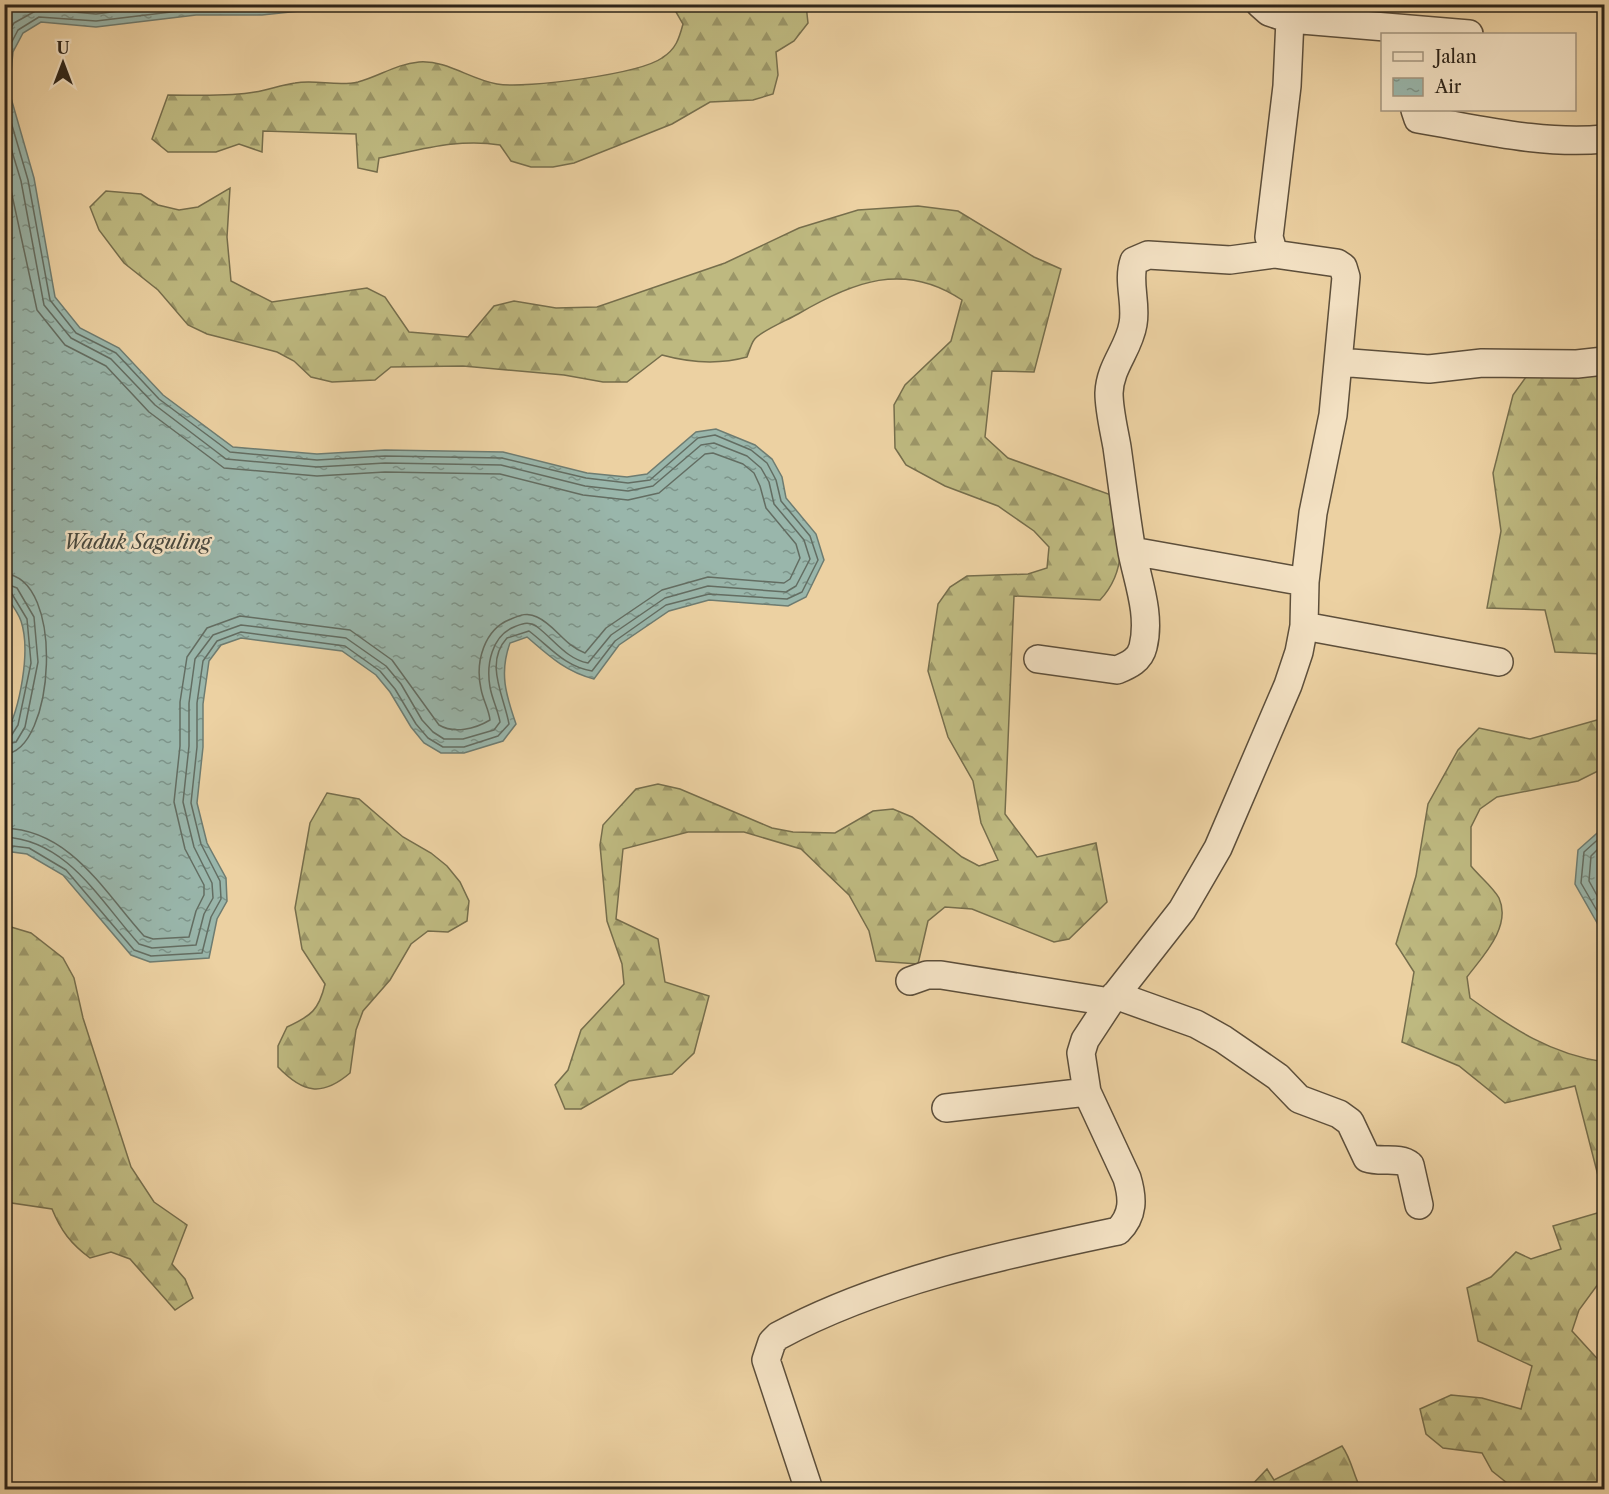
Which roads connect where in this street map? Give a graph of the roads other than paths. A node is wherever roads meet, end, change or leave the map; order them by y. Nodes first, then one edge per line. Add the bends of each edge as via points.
1 (1260, 4) edge
2 (1290, 19) junction
3 (1426, 32) edge
4 (1448, 33) edge
5 (1415, 111) edge
6 (1605, 139) edge
7 (1274, 254) junction
8 (1605, 361) edge
9 (1338, 362) junction
10 (1132, 551) junction
11 (1305, 582) junction
12 (1304, 626) junction
13 (1038, 659) dead end
14 (1499, 662) dead end
15 (910, 981) dead end
16 (1112, 999) junction
17 (1087, 1092) junction
18 (946, 1108) dead end
19 (1419, 1205) dead end
20 (809, 1490) edge

1 - 2 street via 1269,12
2 - 3 street
2 - 7 street via 1287,86 1269,237
3 - 4 street
5 - 6 street via 1418,120 1539,138
7 - 9 street via 1338,263 1343,267 1346,285
7 - 10 street via 1230,260 1149,255 1134,261 1133,327 1115,364 1109,394
8 - 9 street via 1482,363 1429,369
9 - 11 street via 1333,416 1313,513
10 - 11 street
10 - 13 street via 1146,628 1143,649 1137,658 1117,670
11 - 12 street
12 - 14 street
12 - 16 street via 1288,685 1218,848 1182,910
15 - 16 street via 941,975
16 - 17 street via 1085,1040 1081,1053
16 - 19 street via 1196,1024 1278,1077 1299,1099 1339,1114 1350,1122 1367,1158 1410,1165
17 - 18 street
17 - 20 street via 1131,1192 1129,1218 1118,1231 965,1267 876,1294 794,1327 772,1342 766,1360

